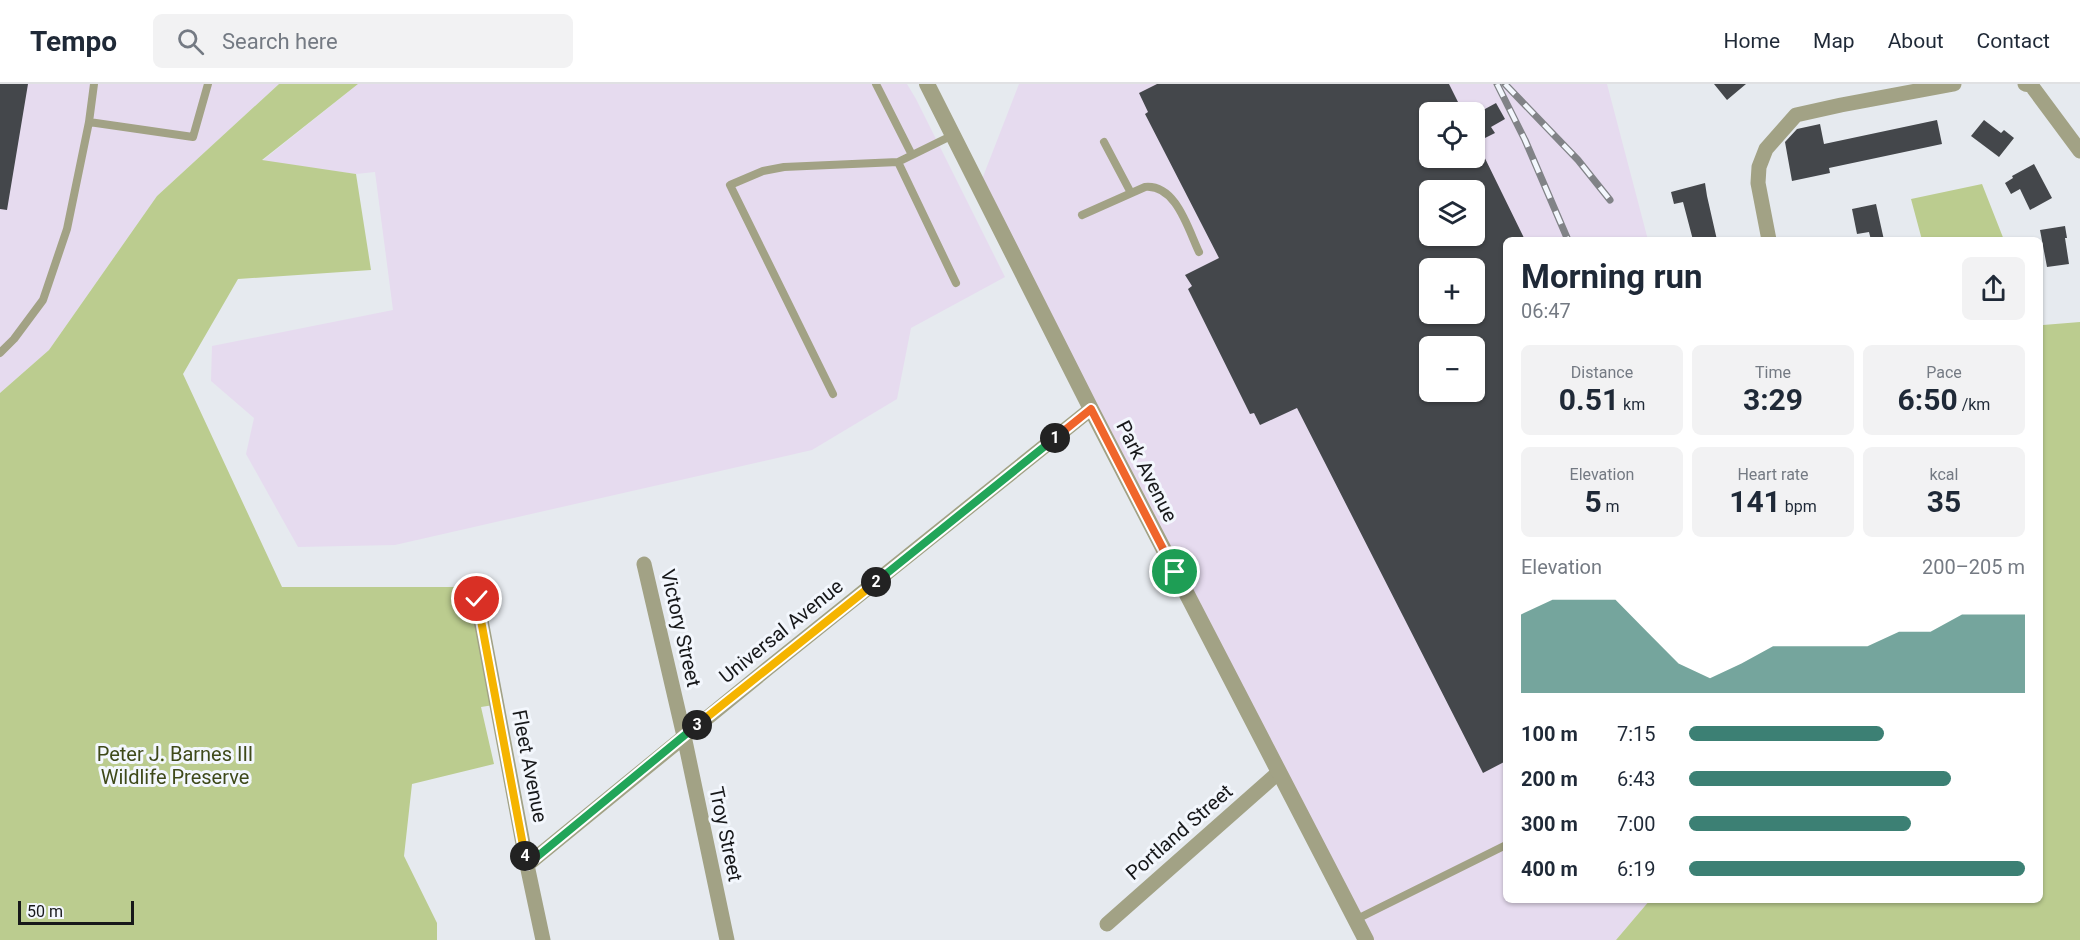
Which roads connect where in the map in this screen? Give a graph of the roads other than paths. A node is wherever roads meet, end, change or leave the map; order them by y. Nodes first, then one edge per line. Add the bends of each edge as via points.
1 (94, 84) edge
2 (208, 84) edge
3 (876, 84) edge
4 (927, 84) edge
5 (1954, 84) edge
6 (2025, 84) edge
7 (89, 122) junction
8 (953, 135) junction
9 (1104, 142) dead end
10 (2080, 151) edge
11 (912, 155) junction
12 (898, 162) junction
13 (1131, 193) junction
14 (1082, 215) dead end
15 (1768, 237) edge
16 (1199, 252) dead end
17 (956, 283) dead end
18 (0, 353) edge
19 (833, 394) dead end
20 (1091, 409) junction
21 (644, 564) dead end
22 (477, 599) dead end
23 (684, 736) junction
24 (1279, 772) junction
25 (1503, 846) edge
26 (527, 865) junction
27 (1355, 920) junction
28 (1107, 924) dead end
29 (543, 940) edge
30 (727, 940) edge
31 (1366, 940) edge

1 - 7 lane
2 - 7 lane via 193,137
3 - 11 lane
4 - 8 street, Park Avenue
5 - 15 street via 1796,115 1766,149 1759,167 1758,183
6 - 10 street via 2031,86
7 - 18 lane via 67,229 43,300
8 - 11 lane
8 - 20 street, Park Avenue
9 - 13 lane
11 - 12 lane
12 - 17 lane
12 - 19 lane via 784,167 730,185
13 - 14 lane
13 - 16 lane via 1154,186 1167,192
20 - 23 street, Universal Avenue
20 - 24 street, Park Avenue
21 - 23 street, Victory Street
22 - 26 street, Fleet Avenue
23 - 26 street, Universal Avenue
23 - 30 street, Troy Street
24 - 27 street, Park Avenue
24 - 28 street, Portland Street
25 - 27 lane
26 - 29 street, Fleet Avenue
27 - 31 street, Park Avenue

